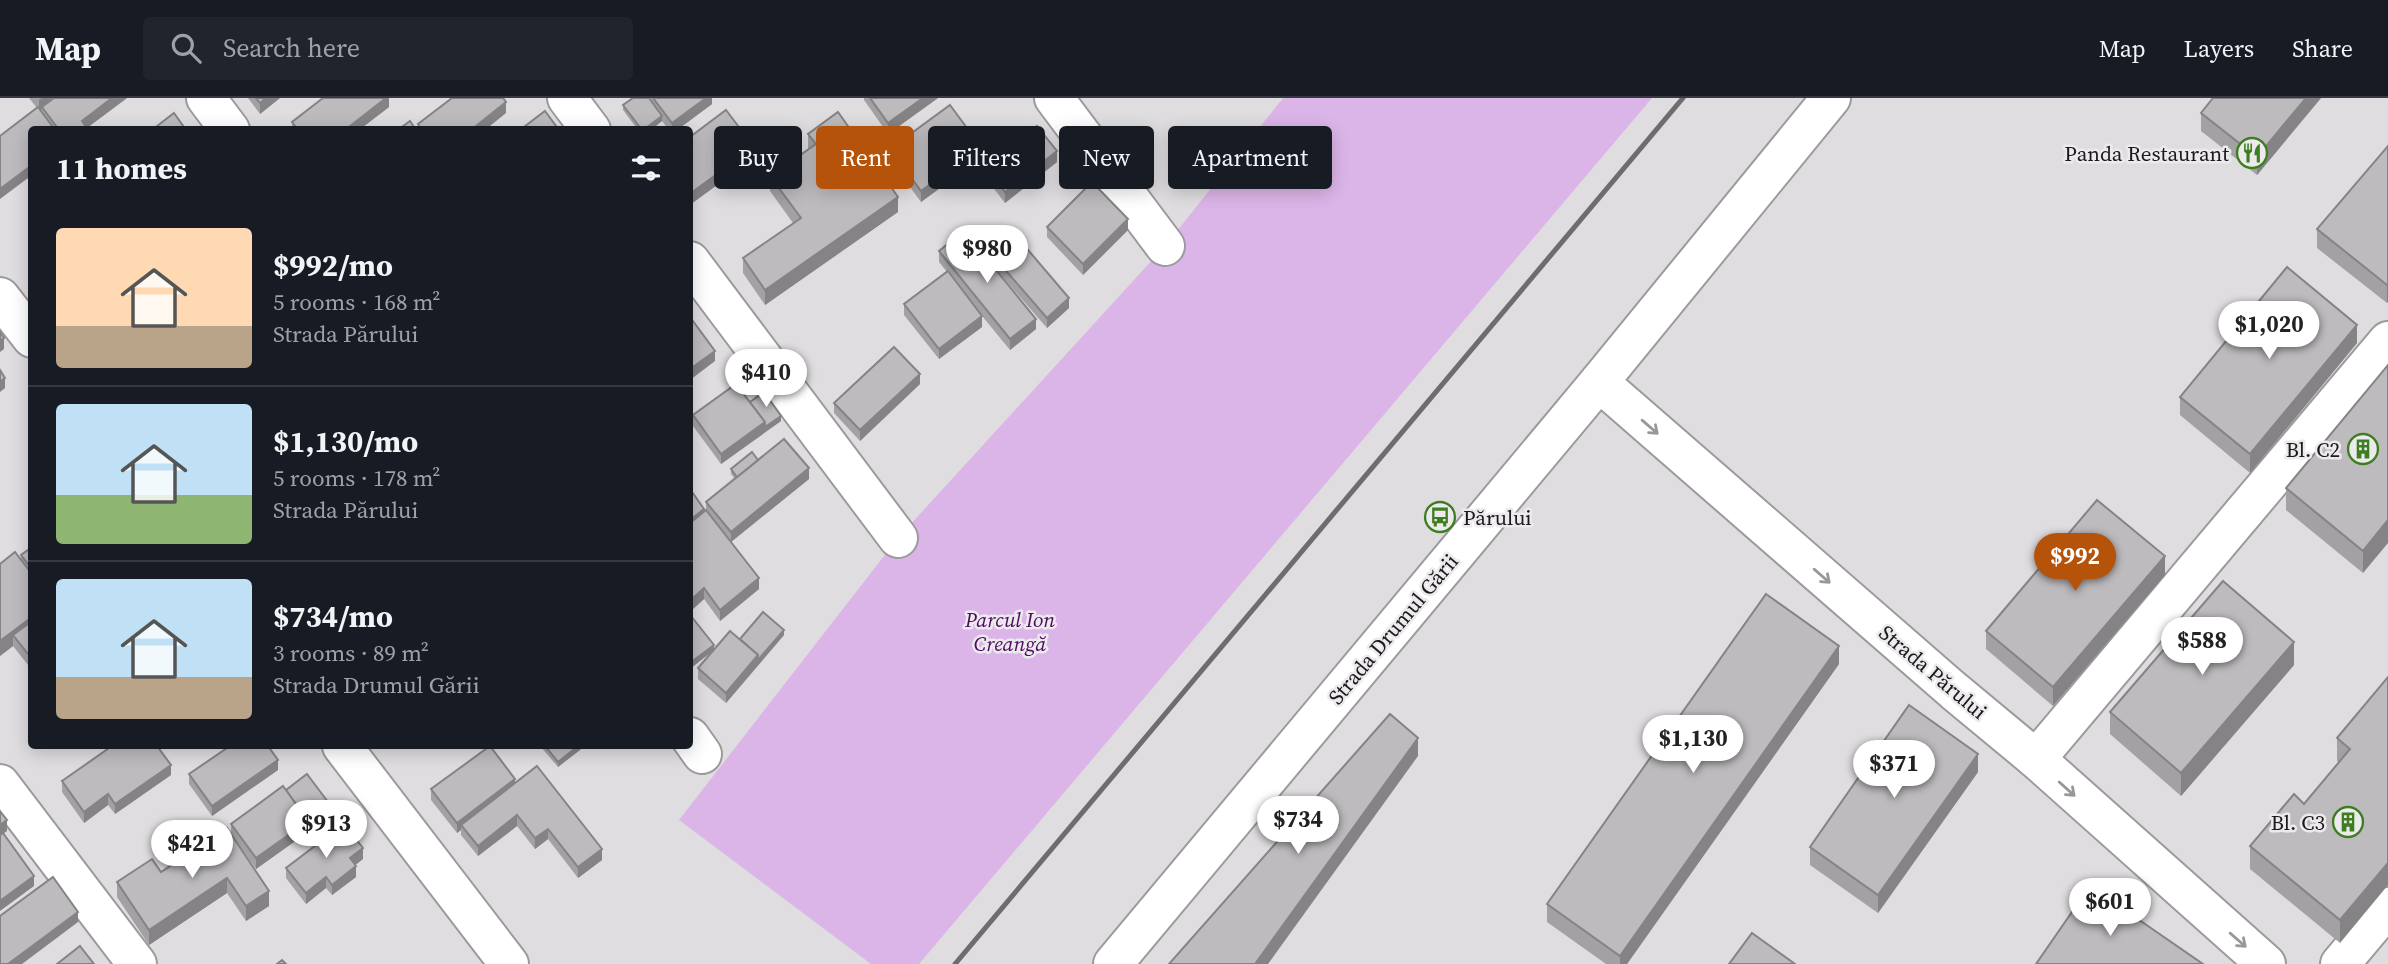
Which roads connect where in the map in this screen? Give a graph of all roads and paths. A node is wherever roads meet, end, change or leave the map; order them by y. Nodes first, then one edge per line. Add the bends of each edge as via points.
1 (206, 98) edge
2 (567, 98) edge
3 (1054, 98) edge
4 (1831, 98) edge
5 (227, 126) edge
6 (588, 126) edge
7 (1165, 246) dead end
8 (693, 265) edge
9 (0, 297) edge
10 (28, 333) edge
11 (2388, 341) edge
12 (1599, 382) junction
13 (898, 538) dead end
14 (344, 749) edge
15 (2036, 759) junction
16 (0, 784) edge
17 (2388, 907) edge
18 (137, 964) edge
19 (509, 964) edge
20 (1113, 964) edge
21 (2266, 964) edge
22 (2340, 964) edge

1 - 5 street
2 - 6 street
3 - 7 street
4 - 12 street, Strada Drumul Gării
8 - 13 street
9 - 10 street
11 - 15 street
12 -> 15 street, Strada Părului
12 - 20 street, Strada Drumul Gării
14 - 19 street
15 -> 21 street, Strada Părului
16 - 18 street
17 - 22 street

